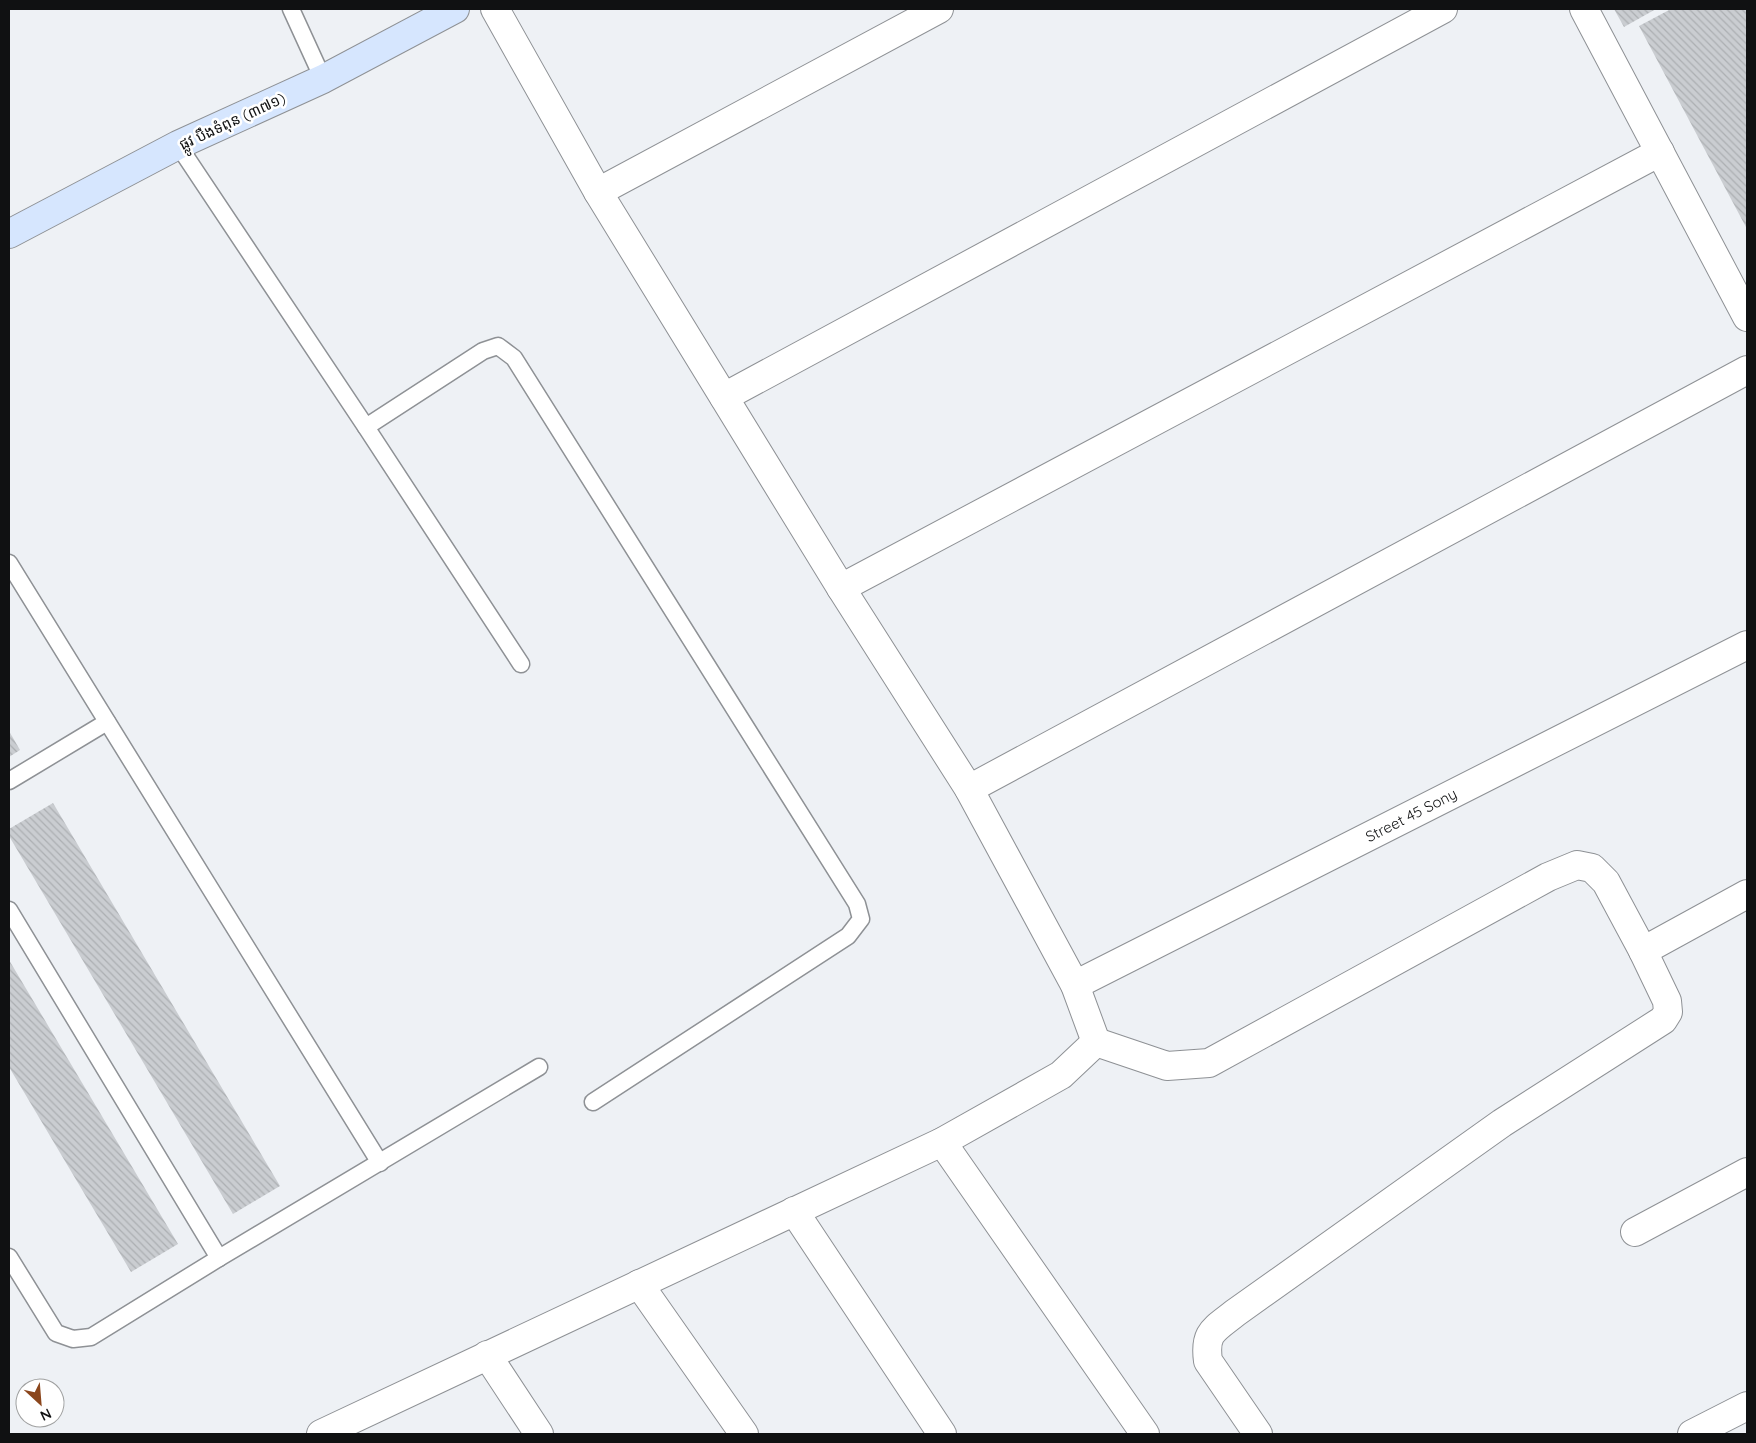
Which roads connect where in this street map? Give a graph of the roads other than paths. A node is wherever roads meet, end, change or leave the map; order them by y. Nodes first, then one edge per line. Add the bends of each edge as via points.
1 (291, 9) edge
2 (455, 9) edge
3 (495, 9) edge
4 (939, 9) edge
5 (1443, 9) edge
6 (1584, 9) edge
7 (323, 79) junction
8 (178, 145) junction
9 (1660, 152) junction
10 (598, 192) junction
11 (9, 234) edge
12 (1747, 317) edge
13 (1747, 370) edge
14 (724, 397) junction
15 (366, 427) junction
16 (9, 562) edge
17 (841, 588) junction
18 (1747, 645) edge
19 (521, 664) dead end
20 (107, 722) junction
21 (9, 781) edge
22 (969, 789) junction
23 (1747, 894) edge
24 (9, 910) edge
25 (1643, 951) junction
26 (1075, 985) junction
27 (1096, 1042) junction
28 (539, 1067) dead end
29 (593, 1102) dead end
30 (942, 1142) junction
31 (380, 1163) junction
32 (1747, 1172) edge
33 (794, 1211) junction
34 (1635, 1232) dead end
35 (9, 1256) edge
36 (219, 1258) junction
37 (639, 1284) junction
38 (487, 1355) junction
39 (1747, 1406) edge
40 (333, 1432) edge
41 (539, 1434) edge
42 (744, 1434) edge
43 (942, 1434) edge
44 (1145, 1434) edge
45 (1258, 1434) edge
46 (1692, 1434) edge

1 - 7 lane
2 - 7 street, ផ្លូវ បឹងទំពុន (៣៧១)
3 - 10 street
4 - 10 street
5 - 14 street
6 - 9 street
7 - 8 street, ផ្លូវ បឹងទំពុន (៣៧១)
8 - 11 street, ផ្លូវ បឹងទំពុន (៣៧១)
8 - 15 lane
9 - 12 street
9 - 17 street
10 - 14 street
13 - 22 street
14 - 17 street
15 - 19 lane
15 - 29 lane via 483,351 498,346 514,358 857,904 861,919 848,936
16 - 20 lane
17 - 22 street
18 - 26 street, Street 45 Sony
20 - 21 lane
20 - 31 lane
22 - 26 street
23 - 25 street
24 - 36 lane
25 - 27 street via 1606,882 1592,868 1577,865 1548,877 1209,1064 1168,1066
25 - 45 street via 1667,1001 1668,1012 1664,1020 1502,1123 1209,1334 1206,1347 1208,1361
26 - 27 street
27 - 30 street via 1061,1075
28 - 31 lane
30 - 33 street
30 - 44 street
31 - 36 lane
32 - 34 street
33 - 37 street
33 - 43 street
35 - 36 lane via 56,1333 73,1339 91,1337
37 - 38 street
37 - 42 street
38 - 40 street
38 - 41 street
39 - 46 street

